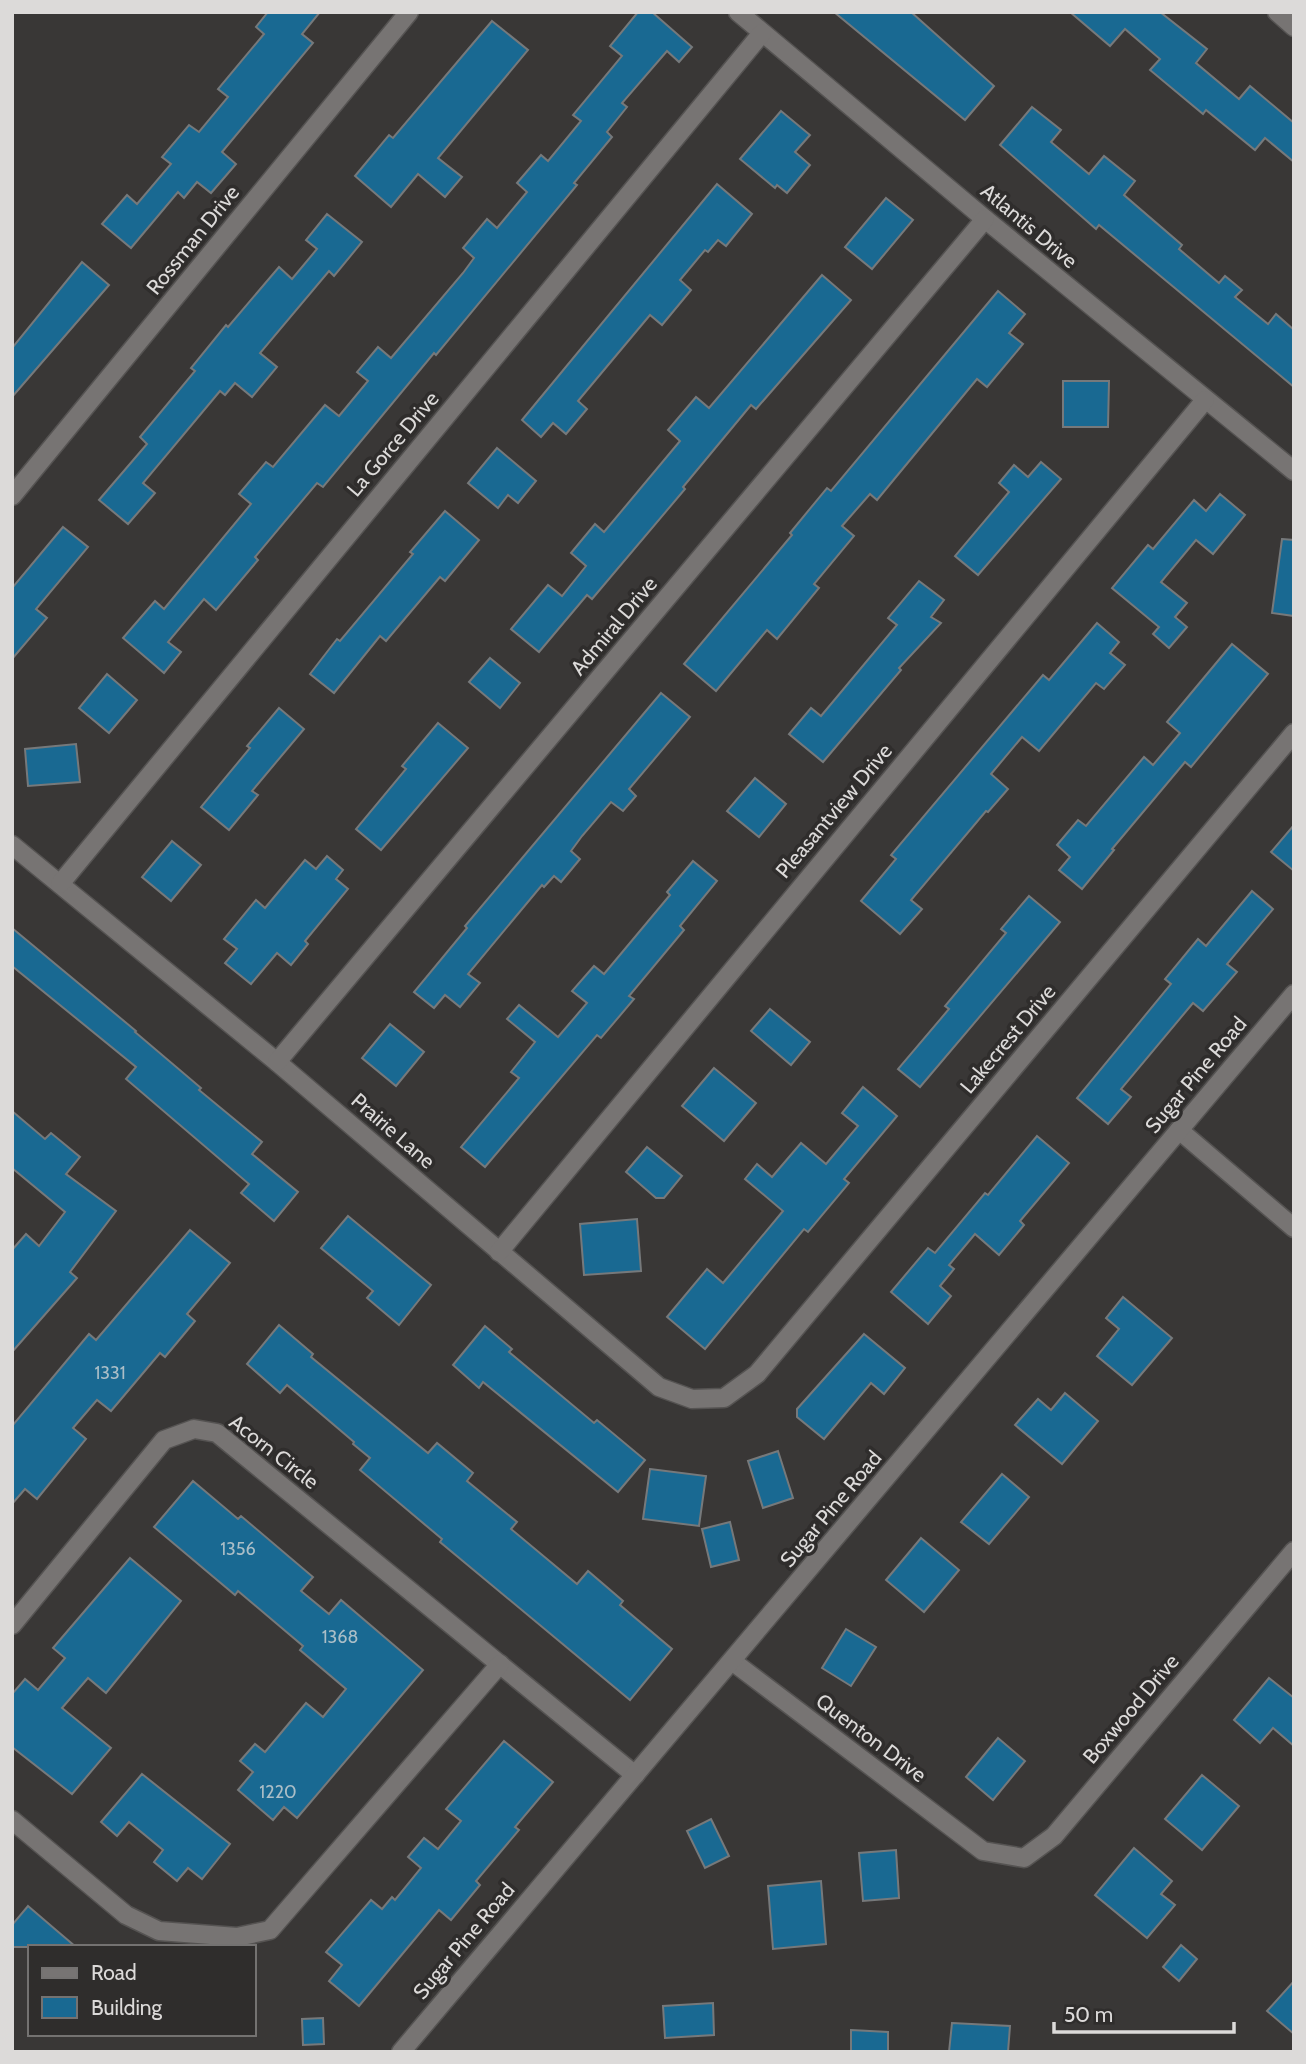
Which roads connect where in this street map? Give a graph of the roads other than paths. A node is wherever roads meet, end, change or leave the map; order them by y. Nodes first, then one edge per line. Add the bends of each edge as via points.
1 (409, 12) edge
2 (738, 12) edge
3 (1277, 12) edge
4 (1294, 27) edge
5 (762, 33) junction
6 (985, 219) junction
7 (1205, 400) junction
8 (1294, 471) edge
9 (12, 496) edge
10 (1294, 733) edge
11 (12, 845) edge
12 (60, 884) junction
13 (1294, 994) edge
14 (277, 1062) junction
15 (1179, 1130) junction
16 (1294, 1228) edge
17 (499, 1252) junction
18 (757, 1374) joint
19 (1294, 1551) edge
20 (12, 1625) edge
21 (732, 1661) junction
22 (500, 1664) junction
23 (635, 1775) junction
24 (12, 1820) edge
25 (983, 1851) joint
26 (401, 2052) edge

1 - 9 street, Rossman Drive
2 - 5 street, Atlantis Drive
3 - 4 street
5 - 6 street, Atlantis Drive
5 - 12 street, La Gorce Drive
6 - 7 street, Atlantis Drive
6 - 14 street, Admiral Drive
7 - 8 street, Atlantis Drive
7 - 17 street, Pleasantview Drive
10 - 18 street, Lakecrest Drive
11 - 12 street, Prairie Lane
12 - 14 street, Prairie Lane
13 - 15 street, Sugar Pine Road
14 - 17 street, Prairie Lane
15 - 16 street
15 - 21 street, Sugar Pine Road
17 - 18 street, Prairie Lane via 659,1387 692,1399 724,1398
19 - 25 street, Boxwood Drive via 1054,1836 1024,1858
20 - 22 street, Acorn Circle via 164,1440 194,1429 217,1433
21 - 23 street, Sugar Pine Road
21 - 25 street, Quenton Drive
22 - 23 street, Acorn Circle
22 - 24 street via 270,1930 237,1937 159,1931 126,1915
23 - 26 street, Sugar Pine Road

